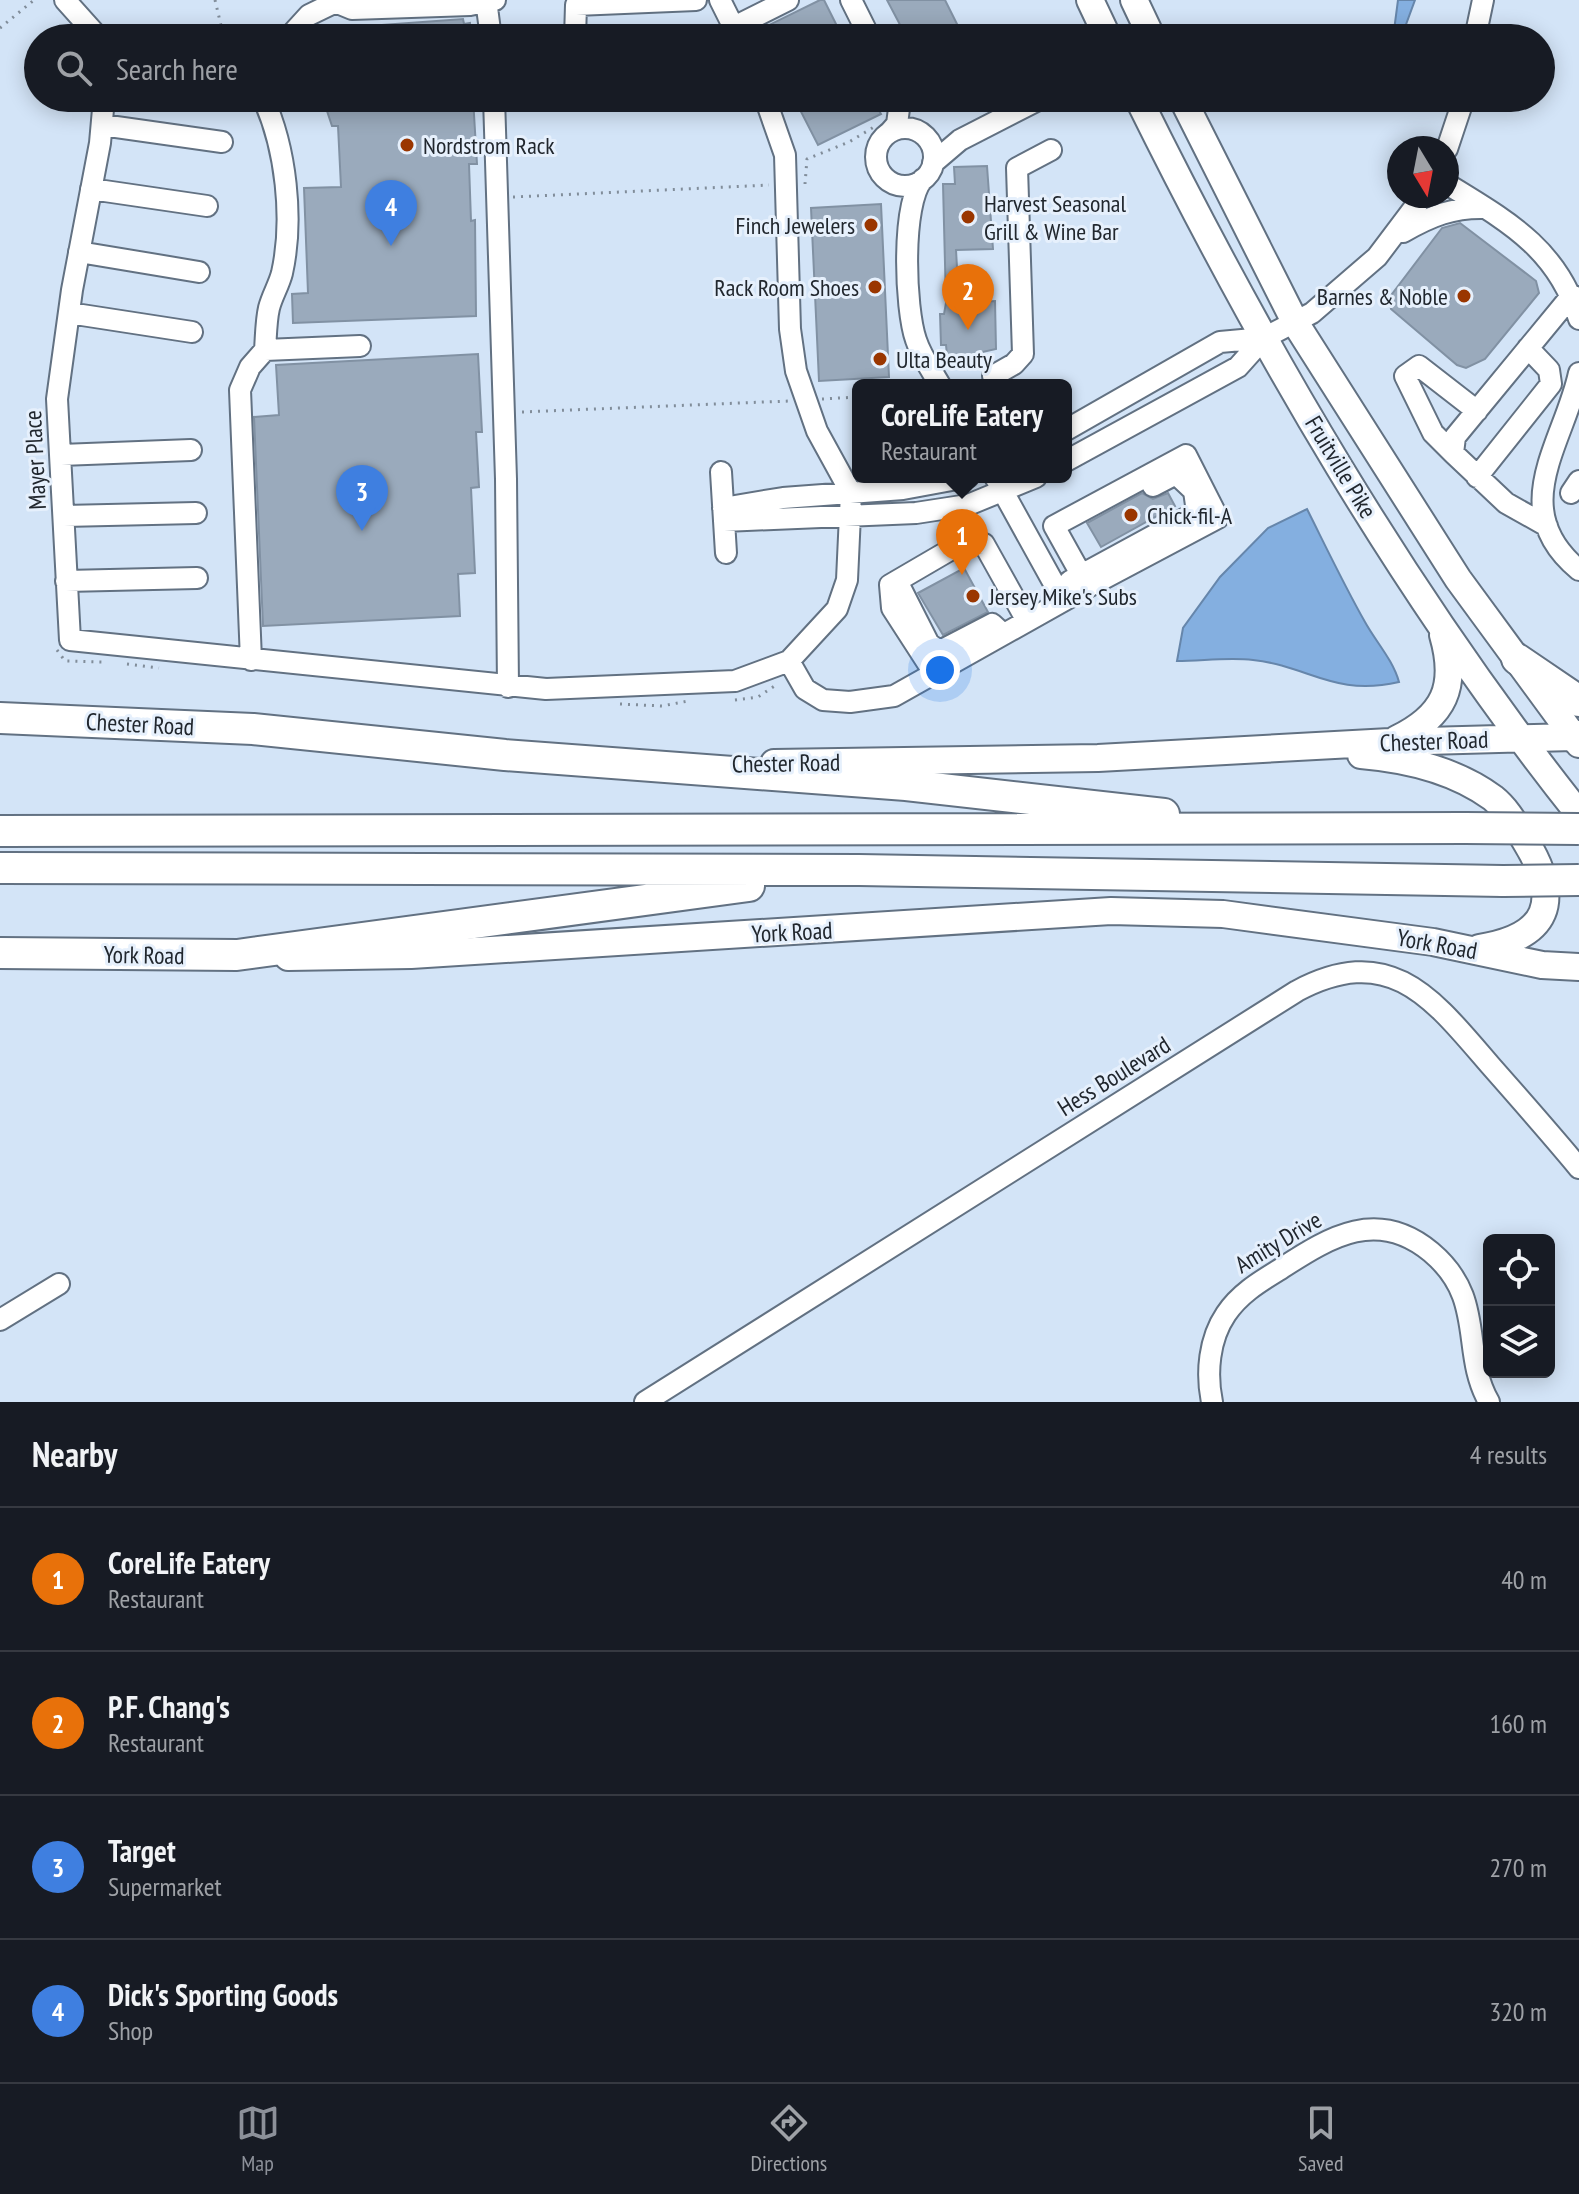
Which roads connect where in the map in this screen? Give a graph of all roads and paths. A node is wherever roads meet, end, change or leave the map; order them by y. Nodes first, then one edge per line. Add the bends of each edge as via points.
1 (34, 0) edge
2 (65, 0) edge
3 (215, 0) edge
4 (696, 0) edge
5 (720, 0) edge
6 (788, 0) edge
7 (851, 0) edge
8 (1134, 0) edge
9 (1483, 0) edge
10 (337, 1) edge
11 (489, 1) edge
12 (81, 24) edge
13 (221, 24) edge
14 (301, 24) edge
15 (490, 24) edge
16 (575, 24) edge
17 (732, 24) edge
18 (751, 24) edge
19 (863, 24) edge
20 (1145, 24) edge
21 (1478, 24) edge
22 (0, 28) edge
23 (103, 112) edge
24 (269, 112) edge
25 (494, 112) edge
26 (770, 112) edge
27 (898, 112) edge
28 (1015, 112) edge
29 (1145, 112) edge
30 (1189, 112) edge
31 (1459, 112) edge
32 (102, 125) junction
33 (896, 126) junction
34 (1451, 136) edge
35 (222, 142) dead end
36 (1051, 150) dead end
37 (929, 162) junction
38 (805, 184) dead end
39 (894, 184) junction
40 (772, 185) dead end
41 (91, 189) junction
42 (1459, 192) edge
43 (497, 197) junction
44 (207, 206) dead end
45 (1415, 208) edge
46 (1485, 208) junction
47 (909, 217) junction
48 (1394, 237) junction
49 (79, 252) junction
50 (199, 272) dead end
51 (1572, 295) junction
52 (69, 313) junction
53 (1579, 319) edge
54 (1296, 324) junction
55 (192, 332) dead end
56 (1264, 338) junction
57 (360, 346) dead end
58 (1528, 348) junction
59 (265, 350) junction
60 (1579, 373) edge
61 (993, 376) dead end
62 (937, 379) edge
63 (852, 397) edge
64 (815, 399) dead end
65 (789, 401) dead end
66 (1477, 411) junction
67 (504, 413) junction
68 (1072, 427) edge
69 (191, 450) dead end
70 (1453, 453) junction
71 (61, 455) junction
72 (1072, 458) edge
73 (721, 472) dead end
74 (1477, 477) junction
75 (936, 483) edge
76 (999, 485) edge
77 (851, 493) junction
78 (196, 513) dead end
79 (724, 514) junction
80 (850, 514) junction
81 (64, 516) junction
82 (1054, 526) junction
83 (1547, 526) junction
84 (1029, 539) junction
85 (726, 553) dead end
86 (1579, 570) edge
87 (197, 578) dead end
88 (66, 581) junction
89 (897, 581) junction
90 (1085, 581) junction
91 (1060, 594) junction
92 (1439, 620) junction
93 (1027, 621) junction
94 (1003, 634) junction
95 (1517, 659) junction
96 (251, 660) junction
97 (789, 661) junction
98 (934, 673) junction
99 (508, 687) junction
100 (1579, 701) edge
101 (0, 718) edge
102 (50, 720) junction
103 (0, 729) edge
104 (1577, 739) edge
105 (1520, 740) junction
106 (1390, 742) junction
107 (1284, 747) junction
108 (637, 766) junction
109 (1579, 814) edge
110 (1579, 829) edge
111 (1277, 830) junction
112 (0, 831) edge
113 (0, 868) edge
114 (859, 870) junction
115 (1579, 880) edge
116 (1468, 949) junction
117 (0, 953) edge
118 (237, 955) junction
119 (1579, 967) edge
120 (1579, 1168) edge
121 (59, 1284) dead end
122 (0, 1320) edge
123 (645, 1402) edge
124 (1212, 1402) edge
125 (1489, 1402) edge

1 - 22 path
2 - 12 street
3 - 13 path
4 - 16 street via 576,5
5 - 17 street
6 - 18 street
7 - 19 street
8 - 20 main road
9 - 21 street
10 - 11 street via 352,9
10 - 14 street
11 - 15 street
23 - 32 street, Mayer Place
24 - 59 street via 285,186 286,247 269,308
25 - 43 street
26 - 77 street via 785,155 796,371 817,431
27 - 33 street
28 - 37 street
29 - 56 main road, Fruitville Pike
30 - 54 main road, Fruitville Pike
31 - 34 street
32 - 35 street
32 - 41 street, Mayer Place
33 - 37 street
33 - 38 path via 807,159
33 - 39 street via 876,154 880,172
36 - 61 street via 1017,168 1023,354
37 - 39 street via 909,185
37 - 47 street via 913,193
39 - 47 street
40 - 43 path
41 - 44 street
41 - 49 street, Mayer Place
42 - 46 street
43 - 67 street
45 - 48 street
46 - 48 street via 1460,207 1433,215
46 - 51 street via 1545,254
47 - 62 street via 911,314 916,341
48 - 54 street via 1339,292
49 - 50 street
49 - 52 street, Mayer Place
51 - 53 street
51 - 58 street
52 - 55 street
52 - 71 street, Mayer Place via 57,399
54 - 56 street
54 - 95 main road, Fruitville Pike via 1427,534
56 - 68 street via 1220,342
56 - 72 street via 1238,367
56 - 92 main road, Fruitville Pike
57 - 59 street
58 - 66 street
58 - 74 street via 1549,370 1551,384
59 - 96 street via 240,390
60 - 83 street via 1543,480
63 - 64 path
65 - 67 path
66 - 70 street via 1455,437
66 - 70 street via 1419,366 1405,376 1433,433
67 - 99 street
69 - 71 street
70 - 74 street
71 - 81 street, Mayer Place
73 - 79 street
74 - 83 street via 1506,503
75 - 77 street
76 - 80 street via 968,505 916,513
76 - 84 street
77 - 79 street
77 - 80 street
78 - 81 street
79 - 80 street
79 - 85 street
80 - 97 street via 847,580 837,609
81 - 88 street, Mayer Place
82 - 84 street
82 - 90 street
82 - 90 street via 1186,455 1218,518
83 - 86 street
84 - 91 street
87 - 88 street
88 - 96 street, Mayer Place via 70,640
89 - 93 street via 962,543 984,544
89 - 94 street via 929,644 940,651 992,624
89 - 98 street via 890,585 892,608
90 - 91 street
91 - 93 street
92 - 105 main road, Fruitville Pike
92 - 106 main road via 1448,651 1449,683 1440,706 1425,725
93 - 94 street
94 - 98 street
95 - 100 highway
95 - 104 main road, Fruitville Pike
96 - 99 street
97 - 98 street via 805,689 823,700 894,696
97 - 99 street via 735,681
101 - 102 highway, Chester Road
102 - 103 highway
102 - 108 highway, Chester Road via 253,729
104 - 105 main road, Chester Road
105 - 106 main road, Chester Road
105 - 109 main road, Fruitville Pike
106 - 107 main road, Chester Road
107 - 108 main road, Chester Road via 1098,758
107 - 116 main road via 1436,768 1469,783 1507,811 1540,865 1547,899 1539,921 1511,943
108 - 111 highway via 906,785
110 - 111 highway, bridge
111 - 112 highway
113 - 114 highway
114 - 115 highway, bridge
114 - 118 highway
116 - 118 main road, York Road via 1223,914 1111,911 345,959
116 - 119 main road, York Road
117 - 118 highway, York Road
120 - 123 street, Hess Boulevard via 1424,992 1384,974 1329,976 1297,991
121 - 122 street
124 - 125 street, Amity Drive via 1208,1369 1213,1342 1240,1297 1319,1244 1362,1229 1409,1238 1451,1272 1472,1322

